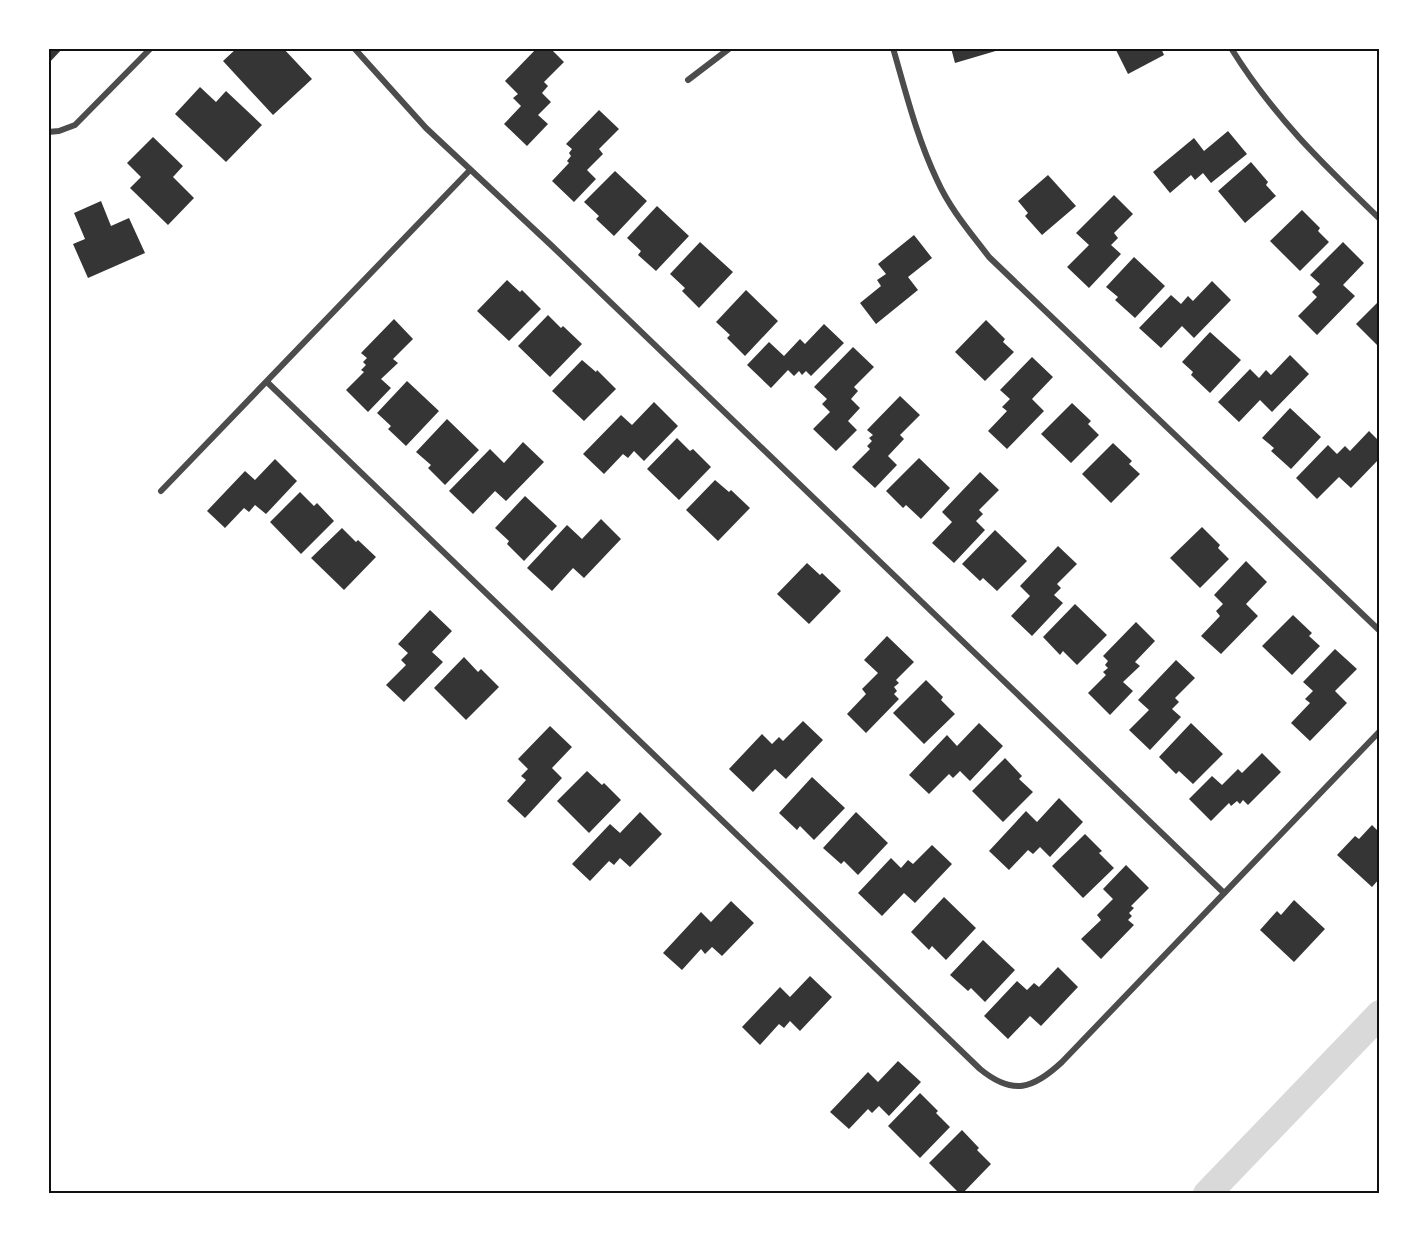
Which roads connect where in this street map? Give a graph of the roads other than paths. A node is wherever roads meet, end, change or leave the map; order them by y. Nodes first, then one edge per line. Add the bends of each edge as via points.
1 (151, 48) edge
2 (354, 48) edge
3 (730, 48) edge
4 (893, 48) edge
5 (1231, 48) edge
6 (688, 80) dead end
7 (48, 132) edge
8 (470, 170) junction
9 (1380, 219) edge
10 (267, 382) junction
11 (161, 491) dead end
12 (1380, 631) edge
13 (1380, 731) edge
14 (1224, 893) junction

1 - 7 street via 75,125
2 - 8 street
3 - 6 street
4 - 12 street via 916,131 937,181 989,257
5 - 9 street via 1285,124
8 - 10 street
8 - 14 street
10 - 11 street
10 - 14 street via 994,1081 1012,1086 1047,1076
13 - 14 street

